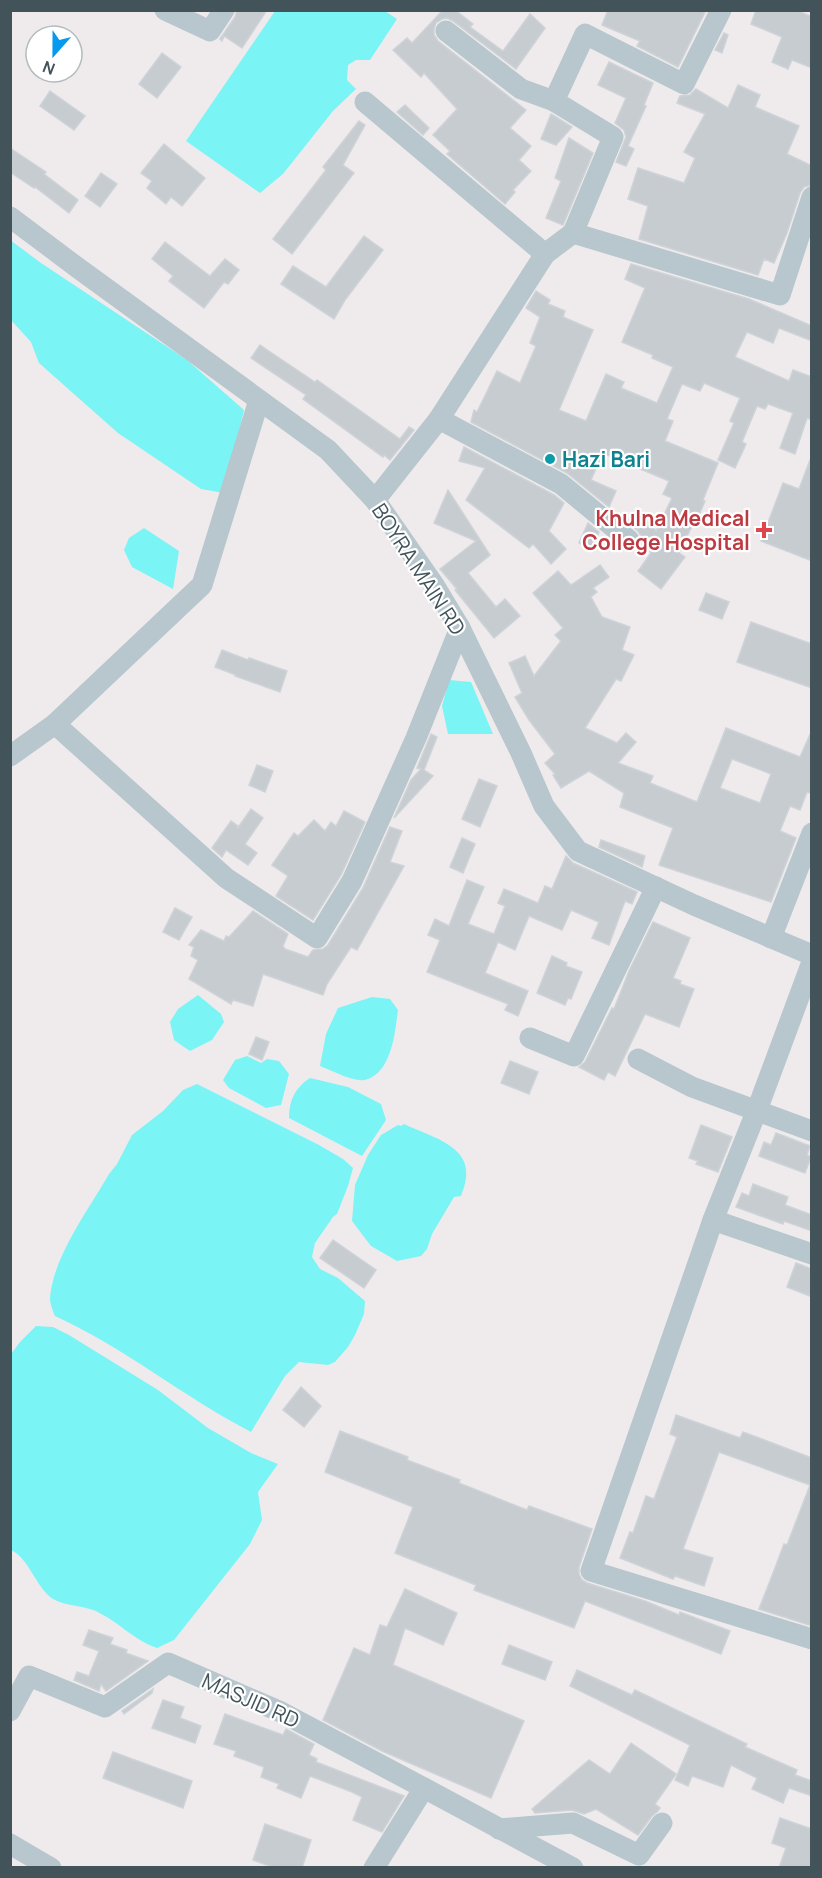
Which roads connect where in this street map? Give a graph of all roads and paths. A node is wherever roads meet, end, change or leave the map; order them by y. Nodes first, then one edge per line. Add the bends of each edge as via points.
1 (165, 10) edge
2 (224, 10) edge
3 (721, 10) edge
4 (446, 31) dead end
5 (554, 101) junction
6 (365, 102) dead end
7 (812, 197) edge
8 (10, 217) edge
9 (573, 233) junction
10 (545, 254) junction
11 (259, 400) junction
12 (439, 419) junction
13 (375, 500) junction
14 (629, 540) dead end
15 (460, 628) junction
16 (55, 724) junction
17 (10, 756) edge
18 (812, 833) edge
19 (656, 887) junction
20 (771, 938) junction
21 (812, 955) edge
22 (812, 962) edge
23 (530, 1038) dead end
24 (638, 1059) dead end
25 (757, 1110) junction
26 (812, 1131) edge
27 (713, 1220) junction
28 (812, 1254) edge
29 (812, 1639) edge
30 (10, 1711) edge
31 (424, 1788) junction
32 (662, 1822) dead end
33 (499, 1828) junction
34 (10, 1844) edge
35 (51, 1868) edge
36 (374, 1868) edge
37 (573, 1868) edge

1 - 2 street via 210,31
3 - 5 street via 684,84 585,34
4 - 5 street via 521,89
5 - 9 street via 613,137
6 - 10 street
7 - 9 street via 780,295
8 - 11 street, BOYRA MAIN RD
9 - 10 street
10 - 12 street
11 - 13 street, BOYRA MAIN RD via 328,450
11 - 16 street via 202,585
12 - 13 street
12 - 14 street via 561,484
13 - 15 street, BOYRA MAIN RD
15 - 16 street via 352,881 318,938 226,878
15 - 19 street, BOYRA MAIN RD via 544,806 578,851
16 - 17 street
18 - 20 street
19 - 20 street, BOYRA MAIN RD
19 - 23 street via 574,1056
20 - 21 street, BOYRA MAIN RD
22 - 25 street
24 - 25 street via 692,1087
25 - 26 street
25 - 27 street
27 - 28 street
27 - 29 street via 591,1571
30 - 31 street, MASJID RD via 29,1676 105,1707 168,1663 281,1712
31 - 33 street
31 - 36 street
32 - 33 street via 639,1855 573,1823
33 - 37 street
34 - 35 street

